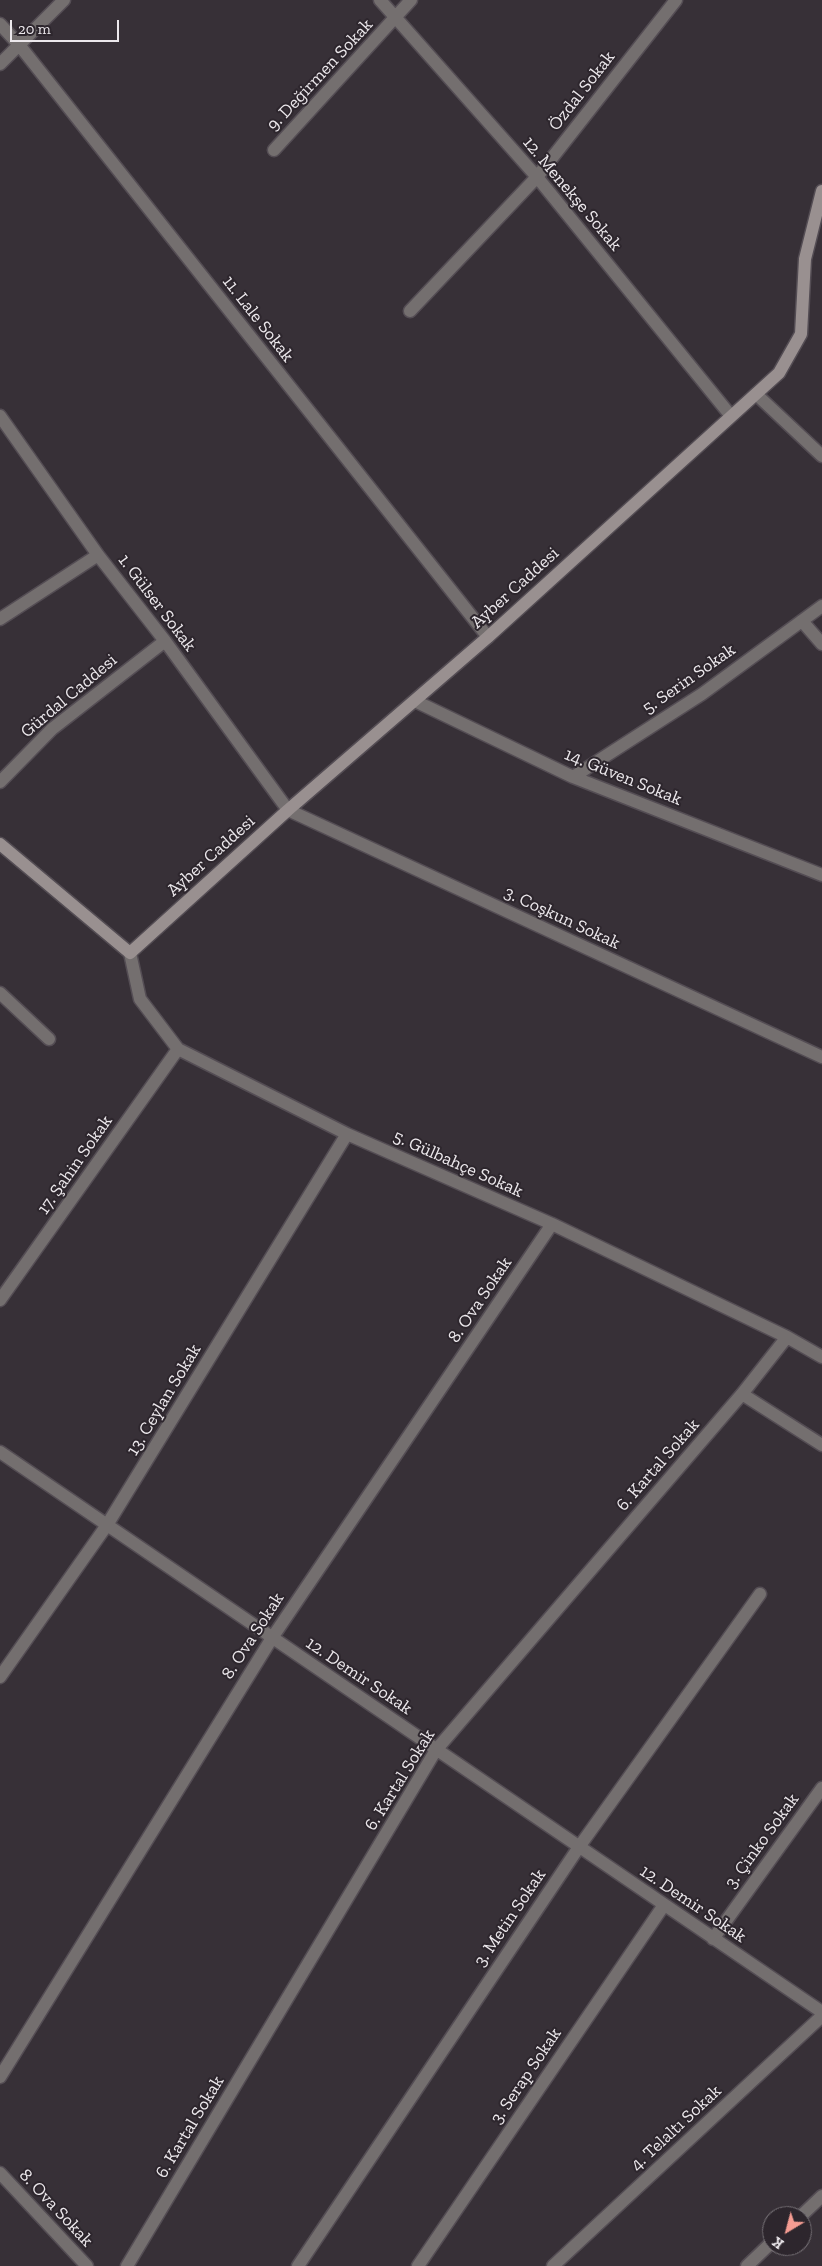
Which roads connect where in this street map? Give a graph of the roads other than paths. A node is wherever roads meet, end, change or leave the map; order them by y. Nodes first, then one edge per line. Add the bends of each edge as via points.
1 (64, 0) edge
2 (380, 0) edge
3 (411, 0) edge
4 (676, 0) edge
5 (395, 19) junction
6 (0, 24) edge
7 (20, 46) junction
8 (0, 64) edge
9 (274, 150) dead end
10 (537, 178) junction
11 (821, 194) edge
12 (410, 311) dead end
13 (756, 394) junction
14 (0, 416) edge
15 (731, 416) junction
16 (822, 456) edge
17 (98, 555) junction
18 (822, 606) edge
19 (0, 619) edge
20 (802, 621) junction
21 (488, 636) junction
22 (165, 641) junction
23 (822, 644) edge
24 (415, 701) junction
25 (573, 778) junction
26 (0, 782) edge
27 (288, 810) junction
28 (0, 844) edge
29 (822, 875) edge
30 (130, 954) junction
31 (0, 993) edge
32 (49, 1039) dead end
33 (178, 1049) junction
34 (822, 1057) edge
35 (347, 1134) junction
36 (552, 1224) junction
37 (0, 1300) edge
38 (787, 1337) junction
39 (822, 1357) edge
40 (742, 1394) junction
41 (822, 1445) edge
42 (0, 1452) edge
43 (107, 1525) junction
44 (760, 1594) dead end
45 (272, 1638) junction
46 (0, 1677) edge
47 (436, 1750) junction
48 (822, 1788) edge
49 (579, 1847) junction
50 (664, 1905) junction
51 (714, 1939) junction
52 (822, 2014) edge
53 (0, 2077) edge
54 (0, 2173) edge
55 (822, 2196) edge
56 (811, 2206) edge
57 (762, 2251) edge
58 (87, 2266) edge
59 (127, 2266) edge
60 (298, 2266) edge
61 (418, 2266) edge
62 (553, 2266) edge
63 (746, 2266) edge

1 - 7 street
2 - 5 street, 12. Menekşe Sokak
3 - 5 street, 9. Değirmen Sokak
4 - 10 street, Özdal Sokak
5 - 9 street, 9. Değirmen Sokak
5 - 10 street, 12. Menekşe Sokak
6 - 7 street, 11. Lale Sokak
7 - 8 street
7 - 21 street, 11. Lale Sokak
10 - 12 street, Özdal Sokak
10 - 15 street, 12. Menekşe Sokak
11 - 13 main road, Ayber Caddesi via 805,259 801,334 779,373
13 - 15 main road, Ayber Caddesi
13 - 16 street
14 - 17 street, 1. Gülser Sokak
15 - 21 main road, Ayber Caddesi
17 - 19 street
17 - 22 street, 1. Gülser Sokak
18 - 20 street, 5. Serin Sokak
20 - 23 street
20 - 25 street, 5. Serin Sokak via 702,694
21 - 24 main road, Ayber Caddesi
22 - 26 street, Gürdal Caddesi via 52,729
22 - 27 street, 1. Gülser Sokak
24 - 25 street, 14. Güven Sokak
24 - 27 main road, Ayber Caddesi
25 - 29 street, 14. Güven Sokak
27 - 30 main road, Ayber Caddesi
27 - 34 street, 3. Coşkun Sokak
28 - 30 main road
30 - 33 street, 5. Gülbahçe Sokak via 140,999
31 - 32 street
33 - 35 street, 5. Gülbahçe Sokak
33 - 37 street, 17. Şahin Sokak
35 - 36 street, 5. Gülbahçe Sokak
35 - 43 street, 13. Ceylan Sokak
36 - 38 street, 5. Gülbahçe Sokak
36 - 45 street, 8. Ova Sokak
38 - 39 street, 5. Gülbahçe Sokak
38 - 40 street, 6. Kartal Sokak
40 - 41 street
40 - 47 street, 6. Kartal Sokak
42 - 43 street, 12. Demir Sokak
43 - 45 street, 12. Demir Sokak
43 - 46 street, 13. Ceylan Sokak
44 - 49 street, 3. Metin Sokak
45 - 47 street, 12. Demir Sokak
45 - 53 street, 8. Ova Sokak
47 - 49 street, 12. Demir Sokak
47 - 59 street, 6. Kartal Sokak
48 - 51 street, 3. Çinko Sokak
49 - 50 street, 12. Demir Sokak
49 - 60 street, 3. Metin Sokak
50 - 51 street, 12. Demir Sokak
50 - 61 street, 3. Serap Sokak
51 - 52 street, 12. Demir Sokak
52 - 62 street, 4. Telaltı Sokak
54 - 58 street, 8. Ova Sokak
55 - 56 street
57 - 63 street

